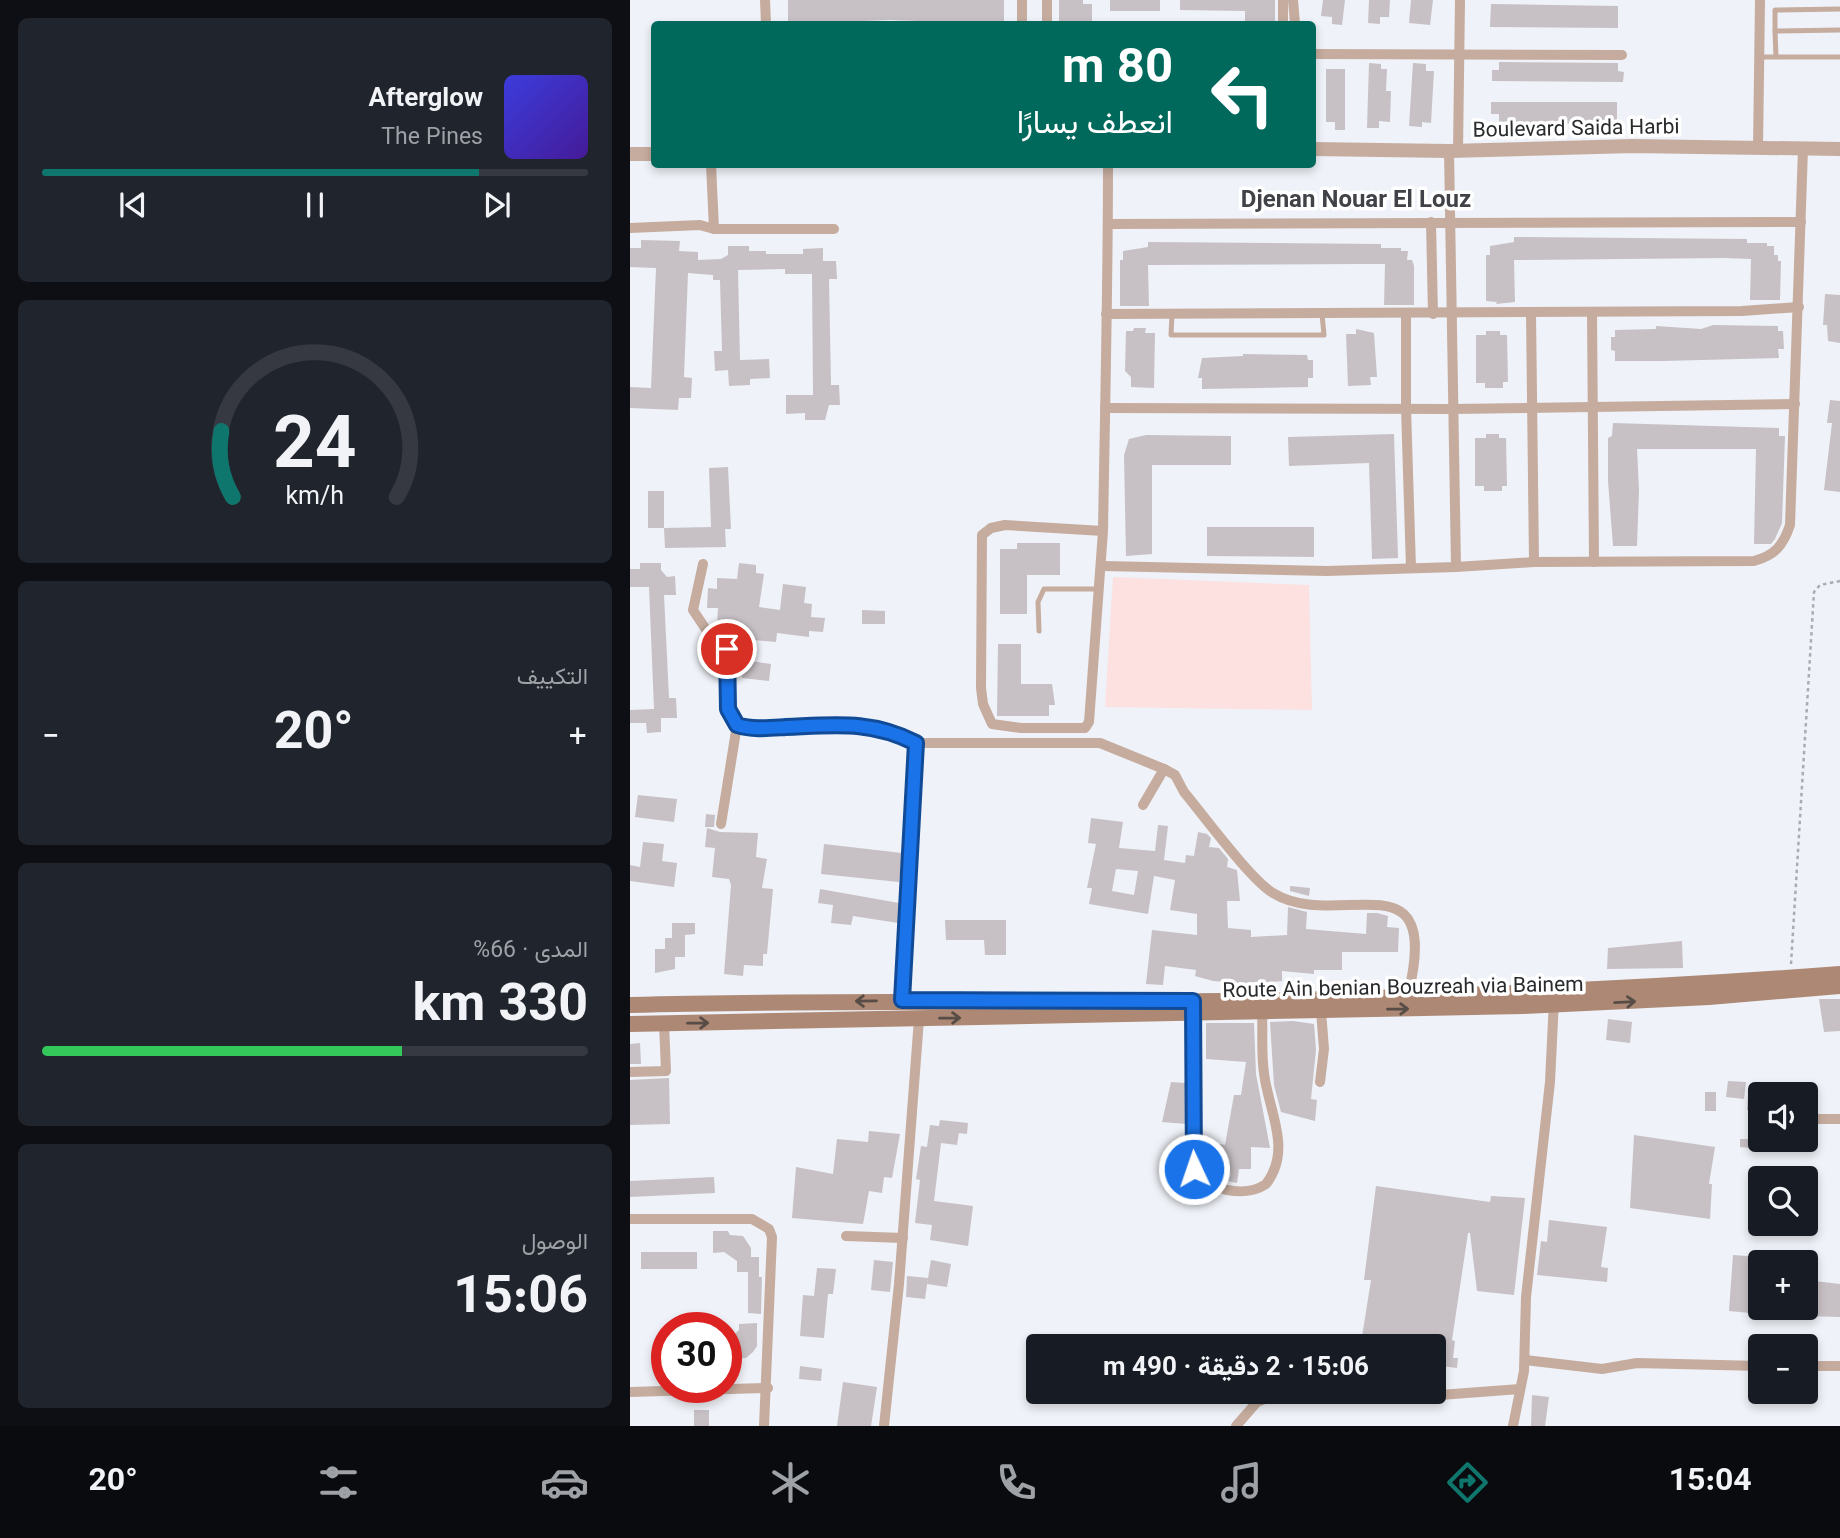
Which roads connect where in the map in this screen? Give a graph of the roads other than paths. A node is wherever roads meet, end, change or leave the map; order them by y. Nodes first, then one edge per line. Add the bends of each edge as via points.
1 (765, 0) edge
2 (1022, 0) edge
3 (1047, 0) edge
4 (1283, 0) edge
5 (1293, 0) edge
6 (1460, 0) edge
7 (1759, 0) edge
8 (1840, 9) edge
9 (766, 21) edge
10 (1022, 21) edge
11 (1047, 21) edge
12 (1283, 21) edge
13 (1295, 21) edge
14 (1840, 30) edge
15 (1775, 31) junction
16 (1316, 54) edge
17 (1460, 55) junction
18 (1622, 55) dead end
19 (1759, 57) junction
20 (1776, 57) junction
21 (1840, 57) edge
22 (1316, 149) edge
23 (1758, 149) junction
24 (1803, 149) junction
25 (1840, 149) edge
26 (1454, 151) junction
27 (630, 155) edge
28 (651, 155) edge
29 (711, 168) edge
30 (1108, 168) edge
31 (1431, 222) junction
32 (1451, 222) junction
33 (1801, 222) junction
34 (1108, 224) junction
35 (630, 228) edge
36 (714, 229) junction
37 (834, 229) dead end
38 (1799, 307) junction
39 (1592, 312) junction
40 (1531, 313) junction
41 (1106, 314) junction
42 (1172, 314) junction
43 (1322, 314) junction
44 (1406, 314) junction
45 (1433, 314) junction
46 (1453, 314) junction
47 (1795, 404) junction
48 (1593, 406) junction
49 (1105, 408) junction
50 (1406, 408) junction
51 (1530, 408) junction
52 (1453, 409) junction
53 (1104, 531) junction
54 (1534, 562) junction
55 (1594, 562) junction
56 (703, 564) dead end
57 (1103, 566) junction
58 (1455, 567) junction
59 (1411, 568) junction
60 (1101, 589) junction
61 (1039, 631) dead end
62 (737, 725) junction
63 (1084, 728) junction
64 (916, 743) junction
65 (1100, 743) junction
66 (1164, 769) junction
67 (1143, 805) dead end
68 (721, 824) dead end
69 (1840, 974) edge
70 (1840, 986) edge
71 (1408, 995) junction
72 (1554, 998) junction
73 (902, 1000) junction
74 (630, 1005) edge
75 (1193, 1007) junction
76 (1321, 1011) junction
77 (1262, 1012) junction
78 (919, 1019) junction
79 (664, 1023) junction
80 (630, 1024) edge
81 (630, 1072) edge
82 (1320, 1082) dead end
83 (1818, 1119) edge
84 (1840, 1119) edge
85 (630, 1219) edge
86 (846, 1236) dead end
87 (903, 1238) junction
88 (1525, 1360) junction
89 (1748, 1366) edge
90 (1818, 1366) edge
91 (1840, 1367) edge
92 (768, 1388) junction
93 (1520, 1389) junction
94 (630, 1392) edge
95 (764, 1426) edge
96 (884, 1426) edge
97 (1236, 1426) edge
98 (1513, 1426) edge

1 - 9 street
2 - 10 street
3 - 11 street
4 - 12 street
5 - 13 street
6 - 17 street
7 - 19 street
8 - 15 lane via 1775,10
14 - 15 lane
15 - 20 lane
16 - 17 street
17 - 18 street
17 - 26 street
19 - 20 lane
19 - 23 street
20 - 21 lane
22 - 26 street, Boulevard Saida Harbi
23 - 24 street, Boulevard Saida Harbi
23 - 26 street, Boulevard Saida Harbi via 1633,146
24 - 25 street, Boulevard Saida Harbi
24 - 33 street
26 - 32 street
27 - 28 street
29 - 36 street
30 - 34 street
31 - 32 street
31 - 34 street
31 - 45 street
32 - 33 street
32 - 46 street
33 - 38 street
34 - 41 street
35 - 36 street via 700,225
36 - 37 street
38 - 39 street
38 - 47 street
39 - 40 street
39 - 48 street
40 - 46 street
40 - 51 street
41 - 42 street
41 - 49 street
42 - 43 street
42 - 43 lane via 1171,335 1324,335
43 - 44 street
44 - 45 street
44 - 50 street
45 - 46 street
46 - 52 street
47 - 48 street
47 - 55 street via 1790,525 1779,548 1768,557 1754,561
48 - 51 street
48 - 55 street
49 - 50 street
49 - 53 street
50 - 52 street
50 - 59 street
51 - 52 street
51 - 54 street
52 - 58 street
53 - 57 street
53 - 63 street via 1005,525 982,535 981,688 992,724
54 - 55 street
54 - 58 street
56 - 62 street via 692,610 727,649 728,709
57 - 59 street
57 - 60 street
58 - 59 street
60 - 61 lane via 1044,589 1038,602
60 - 63 street via 1089,722
62 - 64 street via 758,729 867,725
62 - 68 street
63 - 65 street
64 - 65 street
64 - 73 street
65 - 66 street
66 - 67 street
66 - 71 street via 1175,775 1184,792 1274,894 1308,903 1384,905 1402,911 1415,949
69 - 72 main road, Route Ain benian Bouzreah via Bainem
72 -> 70 main road, Route Ain benian Bouzreah via Bainem via 1696,998
71 - 72 main road, Route Ain benian Bouzreah via Bainem
71 - 75 main road, Route Ain benian Bouzreah via Bainem
76 -> 72 main road, Route Ain benian Bouzreah via Bainem
72 - 88 street via 1550,1082 1526,1297
73 -> 74 main road, Route Ain benian Bouzreah via Bainem
73 - 75 main road, Route Ain benian Bouzreah via Bainem
75 - 77 main road, Route Ain benian Bouzreah via Bainem
75 - 77 street via 1194,1169 1214,1185 1243,1192 1266,1184 1278,1158 1276,1119 1263,1072
78 -> 75 main road, Route Ain benian Bouzreah via Bainem
76 - 77 main road, Route Ain benian Bouzreah via Bainem
76 - 82 street via 1324,1049
79 -> 78 main road, Route Ain benian Bouzreah via Bainem
78 - 87 street
79 - 80 main road, Route Ain benian Bouzreah via Bainem
79 - 81 street via 666,1071
83 - 84 street
85 - 92 street via 752,1219 769,1229
86 - 87 street
87 - 96 street
88 - 89 street via 1602,1369 1637,1363
88 - 93 street
90 - 91 street
92 - 94 street
92 - 95 street
93 - 97 street via 1424,1397 1279,1393 1257,1402
93 - 98 street

